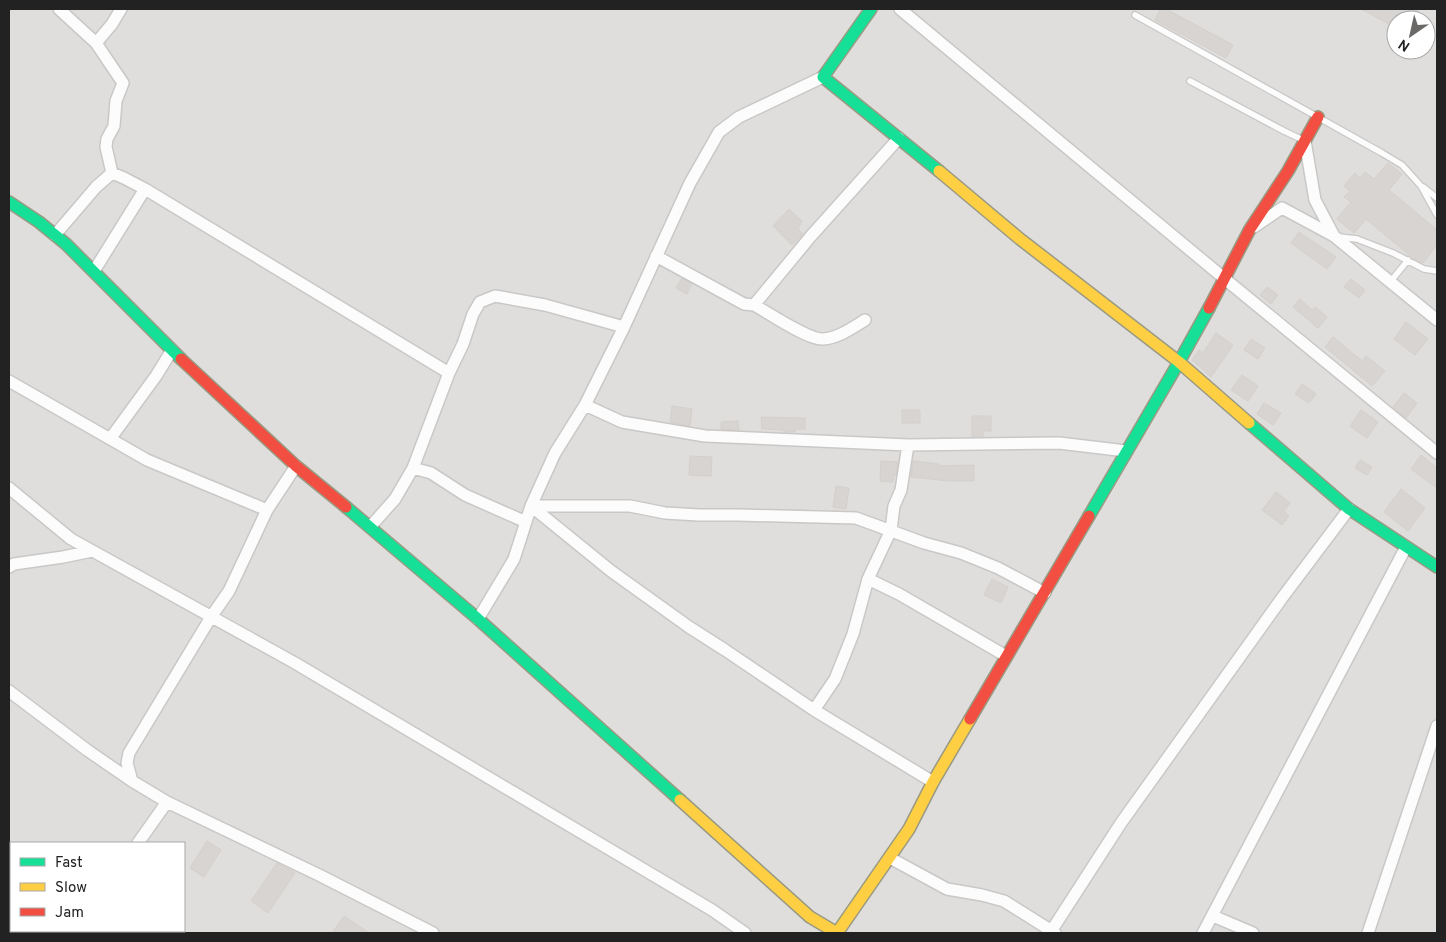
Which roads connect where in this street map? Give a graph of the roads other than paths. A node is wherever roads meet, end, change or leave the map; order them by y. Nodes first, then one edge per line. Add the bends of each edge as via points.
1 (59, 9) edge
2 (121, 9) edge
3 (870, 9) edge
4 (900, 9) edge
5 (1135, 15) dead end
6 (96, 43) junction
7 (823, 77) junction
8 (1190, 80) dead end
9 (1318, 117) junction
10 (899, 138) junction
11 (1305, 141) junction
12 (112, 173) junction
13 (1421, 186) junction
14 (145, 189) junction
15 (1437, 198) edge
16 (9, 202) edge
17 (1437, 215) edge
18 (1250, 229) junction
19 (56, 235) junction
20 (1334, 236) junction
21 (656, 256) junction
22 (1408, 260) junction
23 (94, 271) junction
24 (1437, 272) edge
25 (1226, 279) junction
26 (1391, 281) junction
27 (754, 305) junction
28 (1437, 318) edge
29 (865, 320) dead end
30 (624, 326) junction
31 (172, 350) junction
32 (1179, 362) junction
33 (449, 372) junction
34 (9, 381) edge
35 (585, 405) junction
36 (110, 439) junction
37 (908, 445) junction
38 (1126, 450) junction
39 (1437, 453) edge
40 (296, 466) junction
41 (413, 468) junction
42 (9, 488) edge
43 (531, 506) junction
44 (1349, 509) junction
45 (267, 510) junction
46 (526, 522) junction
47 (370, 527) junction
48 (891, 530) junction
49 (1406, 547) junction
50 (92, 550) junction
51 (9, 567) edge
52 (1437, 567) edge
53 (868, 579) junction
54 (1045, 593) junction
55 (211, 618) junction
56 (478, 619) junction
57 (1006, 656) junction
58 (9, 691) edge
59 (814, 710) junction
60 (1437, 726) edge
61 (132, 781) junction
62 (933, 782) junction
63 (167, 802) junction
64 (139, 842) edge
65 (890, 858) junction
66 (1213, 916) junction
67 (1052, 932) edge
68 (433, 933) edge
69 (746, 933) edge
70 (837, 933) edge
71 (1203, 933) edge
72 (1253, 933) edge
73 (1368, 933) edge

1 - 6 street
2 - 6 street
3 - 7 street
4 - 25 street
5 - 9 lane
6 - 12 street via 123,83 106,147
7 - 10 street
7 - 21 street via 739,117 719,132 690,183
8 - 11 lane
9 - 11 street
9 - 13 lane via 1402,165
10 - 27 street
10 - 32 street via 1020,239
11 - 18 street
11 - 20 street via 1315,200
12 - 14 street
12 - 19 street
13 - 15 lane
13 - 17 lane
14 - 23 street
14 - 33 street
16 - 19 street
18 - 20 street via 1282,208
18 - 25 street
19 - 23 street
20 - 22 lane via 1358,239
20 - 26 street
21 - 27 street via 744,304
21 - 30 street
22 - 24 lane
22 - 26 lane
23 - 31 street
25 - 32 street
25 - 39 street
26 - 28 street
27 - 29 street via 809,336 821,339 846,332
30 - 33 street via 545,305 495,296 480,302
30 - 35 street
31 - 36 street
31 - 40 street
32 - 38 street
32 - 44 street
33 - 41 street
34 - 36 street
35 - 37 street via 622,422 705,436
35 - 43 street via 555,453
36 - 45 street via 147,460
37 - 38 street via 1060,444
37 - 48 street
38 - 54 street
40 - 45 street
40 - 47 street
41 - 46 street via 431,473 465,494
41 - 47 street via 395,499
42 - 50 street via 72,539
43 - 46 street
43 - 48 street via 630,506 698,516 856,518
43 - 59 street via 610,571
44 - 49 street
44 - 67 street via 1126,816
45 - 55 street via 229,592
46 - 56 street via 514,559
47 - 56 street
48 - 53 street
48 - 54 street via 998,568
49 - 52 street
49 - 66 street
50 - 51 street
50 - 55 street
53 - 57 street
53 - 59 street via 853,634 835,679
54 - 57 street
55 - 61 street via 128,753
55 - 69 street via 295,663
56 - 70 street via 810,917
57 - 62 street
58 - 61 street
59 - 62 street
60 - 73 street
61 - 63 street
62 - 65 street
63 - 64 street
63 - 68 street
65 - 67 street via 947,889 1004,902
65 - 70 street
66 - 71 street
66 - 72 street

